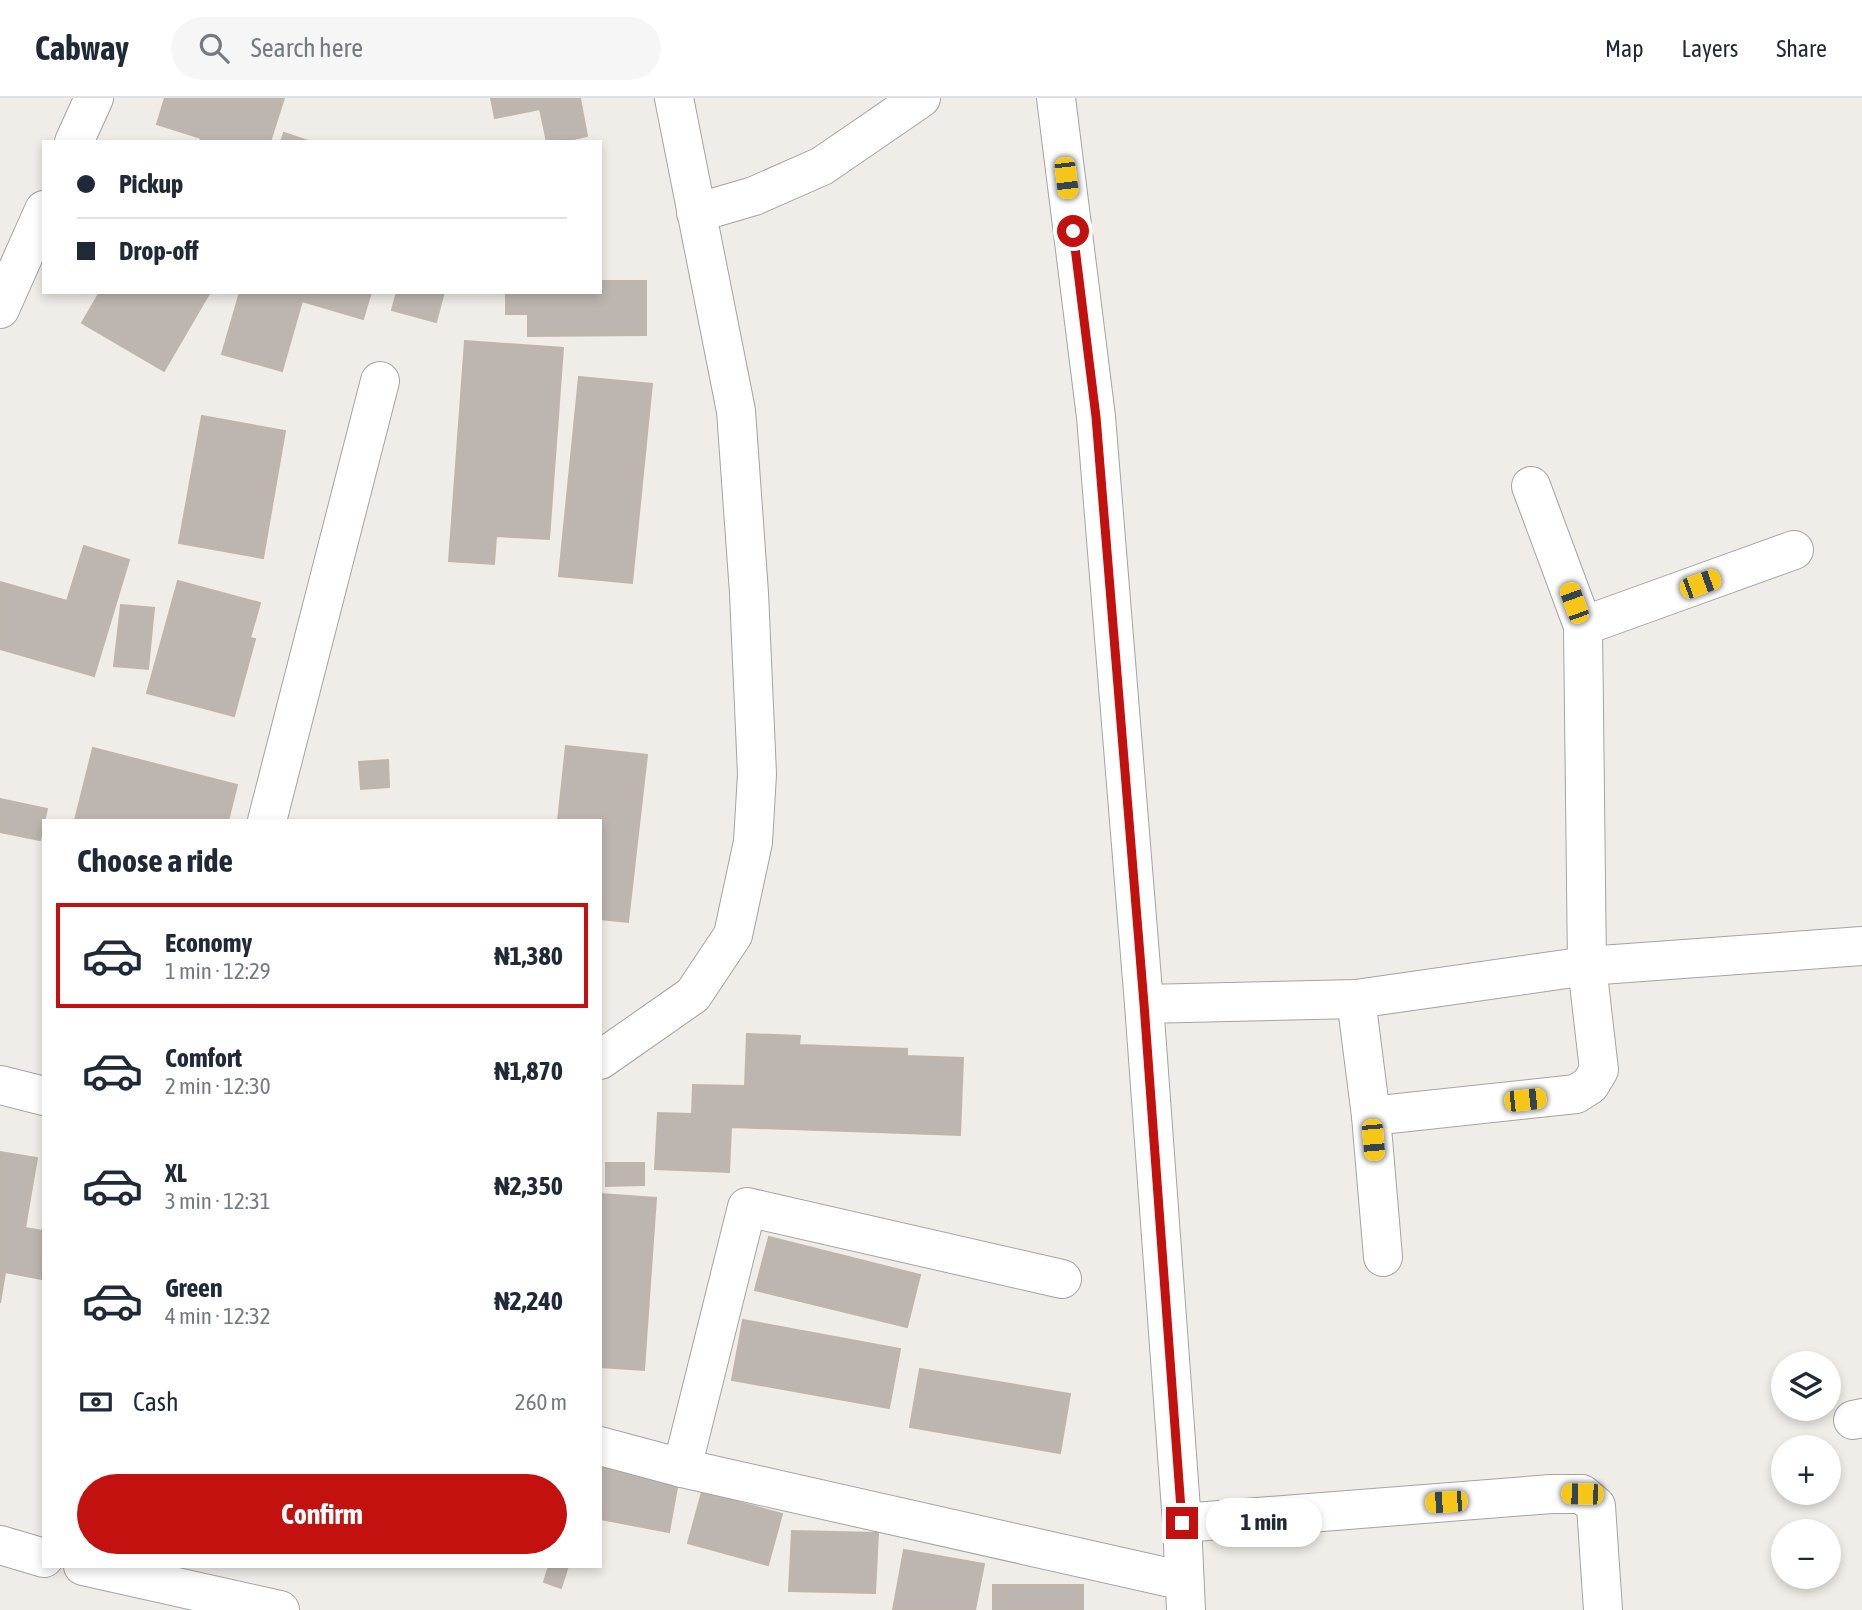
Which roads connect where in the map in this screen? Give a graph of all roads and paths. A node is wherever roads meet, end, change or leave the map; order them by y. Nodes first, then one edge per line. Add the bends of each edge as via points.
1 (94, 98) edge
2 (674, 98) edge
3 (922, 98) edge
4 (1056, 98) edge
5 (75, 140) edge
6 (696, 213) junction
7 (42, 214) edge
8 (0, 309) edge
9 (380, 381) dead end
10 (1531, 485) dead end
11 (1794, 550) dead end
12 (1583, 626) junction
13 (268, 819) edge
14 (1862, 946) edge
15 (1587, 966) junction
16 (1356, 999) junction
17 (1144, 1004) junction
18 (602, 1059) edge
19 (0, 1085) edge
20 (42, 1096) edge
21 (1371, 1116) junction
22 (1383, 1258) dead end
23 (1062, 1279) dead end
24 (602, 1447) edge
25 (682, 1468) junction
26 (1182, 1523) junction
27 (0, 1545) edge
28 (42, 1557) edge
29 (92, 1568) edge
30 (1185, 1595) edge
31 (280, 1610) edge
32 (1603, 1610) edge

1 - 5 street
2 - 6 street
3 - 6 street via 822,166 754,196
4 - 17 street via 1096,417
6 - 18 street via 736,411 750,593 757,774 753,842 733,935 693,995
7 - 8 street
9 - 13 street
10 - 12 street
11 - 12 street
12 - 15 street
14 - 15 street
15 - 16 street
15 - 21 street via 1599,1070 1590,1085 1576,1094
16 - 17 street
16 - 21 street
17 - 26 street
19 - 20 street
21 - 22 street
23 - 25 street via 747,1207
24 - 25 street
25 - 30 street
26 - 30 street
26 - 32 street via 1582,1494 1596,1506
27 - 28 street
29 - 31 street

